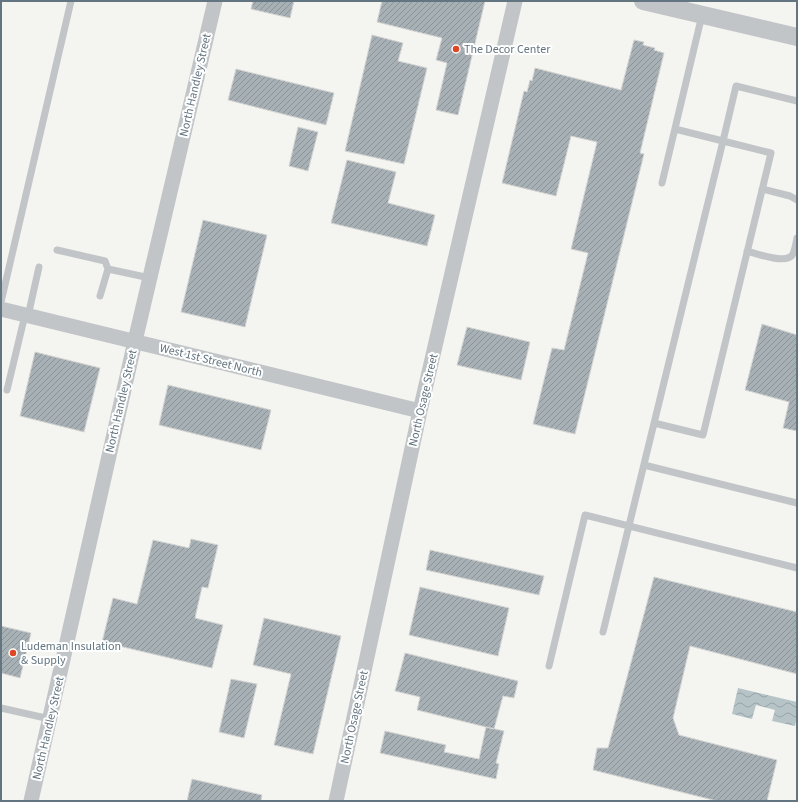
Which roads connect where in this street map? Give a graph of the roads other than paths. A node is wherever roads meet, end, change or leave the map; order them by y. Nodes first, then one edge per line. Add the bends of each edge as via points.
1 (71, 1) edge
2 (215, 1) edge
3 (515, 1) edge
4 (643, 1) edge
5 (702, 15) junction
6 (797, 37) edge
7 (797, 101) edge
8 (675, 129) junction
9 (723, 141) junction
10 (662, 183) dead end
11 (762, 189) junction
12 (797, 200) edge
13 (797, 238) edge
14 (57, 250) dead end
15 (747, 251) junction
16 (39, 267) dead end
17 (108, 269) junction
18 (150, 278) junction
19 (100, 296) dead end
20 (1, 302) edge
21 (1, 309) edge
22 (26, 315) junction
23 (135, 341) junction
24 (7, 390) dead end
25 (420, 411) junction
26 (654, 423) junction
27 (644, 465) junction
28 (797, 503) edge
29 (629, 526) junction
30 (797, 568) edge
31 (603, 632) dead end
32 (549, 666) dead end
33 (1, 708) edge
34 (50, 719) junction
35 (31, 801) edge
36 (336, 801) edge

1 - 20 lane
2 - 18 street, North Handley Street
3 - 25 street, North Osage Street
4 - 5 street
5 - 6 street
5 - 8 lane
7 - 9 lane via 736,86
8 - 9 lane
8 - 10 lane
9 - 11 lane via 770,153
9 - 26 lane
11 - 12 lane
11 - 15 lane
13 - 15 lane via 793,254 782,260
14 - 17 lane via 105,261
15 - 26 lane via 702,435
16 - 22 lane
17 - 18 lane
17 - 19 lane
18 - 23 street, North Handley Street
21 - 22 street, West 1st Street North
22 - 23 street, West 1st Street North
22 - 24 lane
23 - 25 street, West 1st Street North
23 - 34 street, North Handley Street
25 - 36 street, North Osage Street
26 - 27 lane
27 - 28 lane
27 - 29 lane
29 - 30 lane
29 - 31 lane
29 - 32 lane via 585,515
33 - 34 lane
34 - 35 street, North Handley Street

